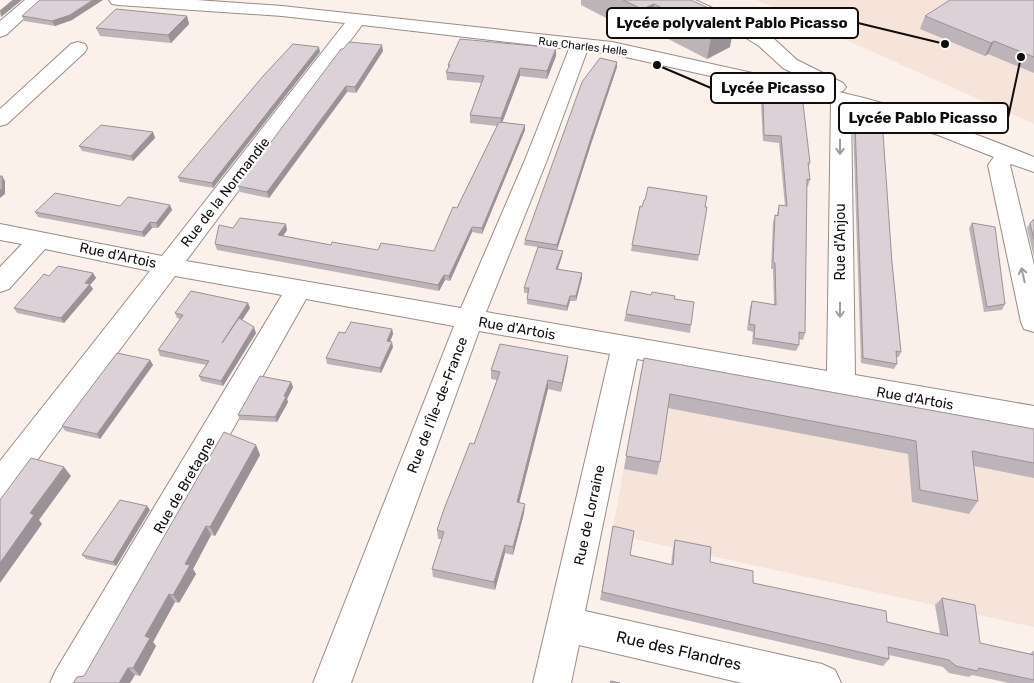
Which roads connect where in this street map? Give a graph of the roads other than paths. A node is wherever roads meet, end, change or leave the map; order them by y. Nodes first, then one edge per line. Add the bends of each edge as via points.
1 (35, 0) edge
2 (118, 0) edge
3 (681, 0) edge
4 (169, 2) edge
5 (286, 5) edge
6 (358, 18) junction
7 (0, 30) edge
8 (580, 44) junction
9 (78, 48) dead end
10 (790, 64) junction
11 (786, 86) junction
12 (854, 102) junction
13 (0, 120) edge
14 (1007, 153) junction
15 (1034, 165) edge
16 (0, 232) edge
17 (41, 239) junction
18 (168, 266) junction
19 (0, 283) edge
20 (299, 288) junction
21 (470, 319) junction
22 (1034, 322) edge
23 (625, 348) junction
24 (841, 385) junction
25 (1034, 418) edge
26 (0, 485) edge
27 (565, 624) junction
28 (70, 683) edge
29 (332, 683) edge
30 (552, 683) edge
31 (822, 683) edge

1 - 7 street
2 - 4 street, Rue Charles Helle
3 - 10 street via 750,32
4 - 5 street, Rue Charles Helle
5 - 6 street, Rue Charles Helle
6 - 8 street, Rue Charles Helle
6 - 18 street, Rue de la Normandie
8 - 11 street, Rue Charles Helle via 631,51
8 - 21 street, Rue de l'Île-de-France
9 - 13 street
10 - 11 street
10 - 12 street via 844,91
11 - 12 street, Rue Charles Helle
12 - 14 street, Rue Charles Helle via 946,130
12 -> 24 street, Rue d'Anjou via 840,110
14 - 15 street, Rue Charles Helle
22 -> 14 street via 999,165
16 - 17 street, Rue d'Artois
17 - 18 street, Rue d'Artois
17 - 19 street
18 - 20 street, Rue d'Artois
18 - 26 street, Rue de la Normandie
20 - 21 street, Rue d'Artois
20 - 28 street, Rue de Bretagne
21 - 23 street, Rue d'Artois
21 - 29 street, Rue de l'Île-de-France
23 - 24 street, Rue d'Artois
23 - 27 street, Rue de Lorraine
24 - 25 street, Rue d'Artois
27 - 30 street, Rue de Lorraine
27 - 31 street, Rue des Flandres

